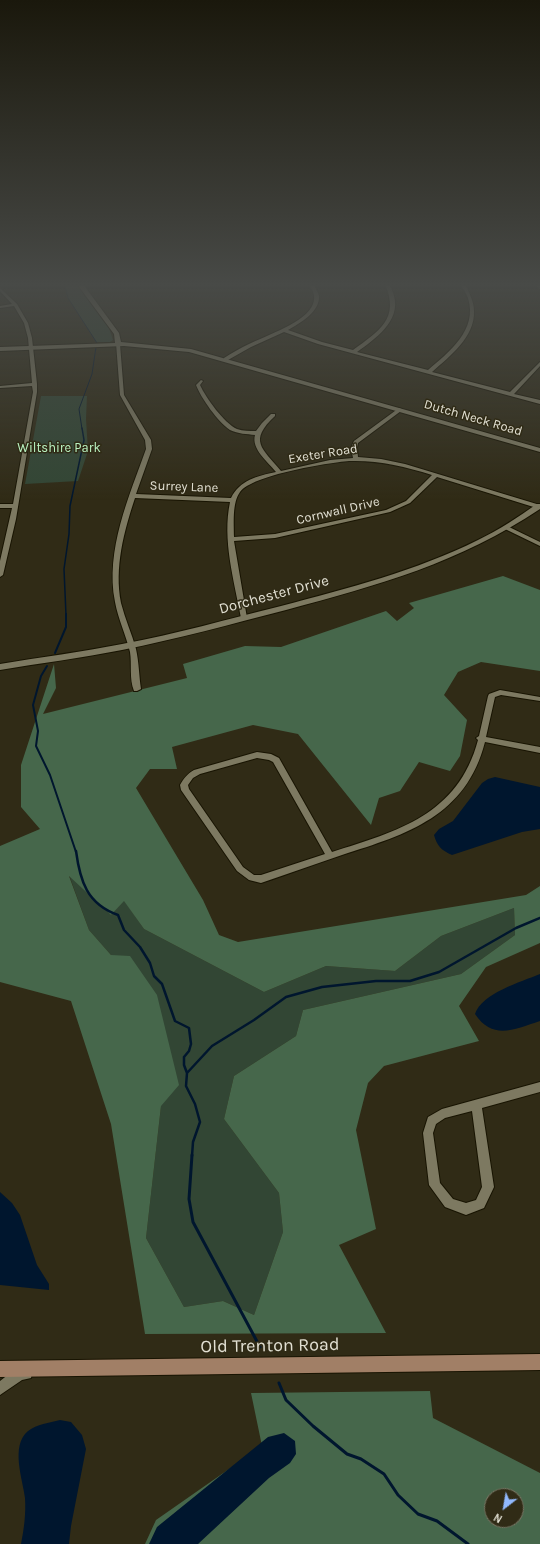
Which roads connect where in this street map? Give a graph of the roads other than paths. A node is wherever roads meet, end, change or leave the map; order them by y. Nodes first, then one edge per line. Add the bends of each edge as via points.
1 (31, 356) edge
2 (119, 356) edge
3 (214, 356) edge
4 (232, 356) edge
5 (369, 356) edge
6 (447, 356) edge
7 (226, 359) junction
8 (540, 362) edge
9 (429, 372) junction
10 (201, 381) dead end
11 (35, 384) junction
12 (0, 387) edge
13 (511, 394) junction
14 (540, 402) edge
15 (399, 410) junction
16 (273, 415) dead end
17 (256, 433) junction
18 (540, 450) edge
19 (356, 458) junction
20 (280, 473) junction
21 (436, 475) junction
22 (133, 496) junction
23 (234, 500) junction
24 (0, 506) edge
25 (15, 506) junction
26 (539, 507) edge
27 (508, 528) junction
28 (232, 539) junction
29 (540, 544) edge
30 (0, 575) edge
31 (244, 618) junction
32 (131, 645) junction
33 (0, 667) edge
34 (137, 689) dead end
35 (540, 699) edge
36 (480, 738) junction
37 (540, 750) edge
38 (330, 856) junction
39 (540, 1087) edge
40 (476, 1104) junction
41 (540, 1362) edge
42 (0, 1369) edge
43 (40, 1369) junction
44 (0, 1389) edge

1 - 11 street
2 - 22 street via 124,400 149,445 147,460
3 - 7 street, Dutch Neck Road
4 - 7 street
5 - 9 street
6 - 9 street
7 - 15 street, Dutch Neck Road
8 - 13 street
9 - 13 street
10 - 17 street via 198,385 202,393 228,425 240,432
11 - 12 street
11 - 25 street
13 - 14 street
15 - 18 street, Dutch Neck Road
15 - 19 street via 356,442
16 - 17 street
17 - 20 street via 258,445
19 - 20 street, Exeter Road
19 - 21 street, Exeter Road via 390,461
20 - 23 street, Exeter Road via 264,476 246,484
21 - 26 street, Exeter Road
21 - 28 street, Cornwall Drive via 408,502 388,511 275,536
22 - 23 street, Surrey Lane
22 - 32 street via 119,542 116,587 120,612
23 - 28 street
24 - 25 street
25 - 30 street
26 - 27 street, Dorchester Drive
27 - 29 street
27 - 31 street, Dorchester Drive via 460,552 406,573
28 - 31 street
31 - 32 street, Dorchester Drive
32 - 33 street, Dorchester Drive
32 - 34 street
35 - 36 street via 500,692 492,696
36 - 37 street
36 - 38 street via 478,751 468,775 452,799 433,815 404,831
38 - 38 street via 261,879 252,878 240,869 184,790 186,781 197,772 258,755 271,757 276,760
39 - 40 street
40 - 40 street via 442,1114 432,1121 428,1133 434,1185 449,1203 466,1209 480,1204 488,1188
41 - 43 main road, Old Trenton Road
42 - 43 main road, Old Trenton Road
43 - 44 street via 19,1375

